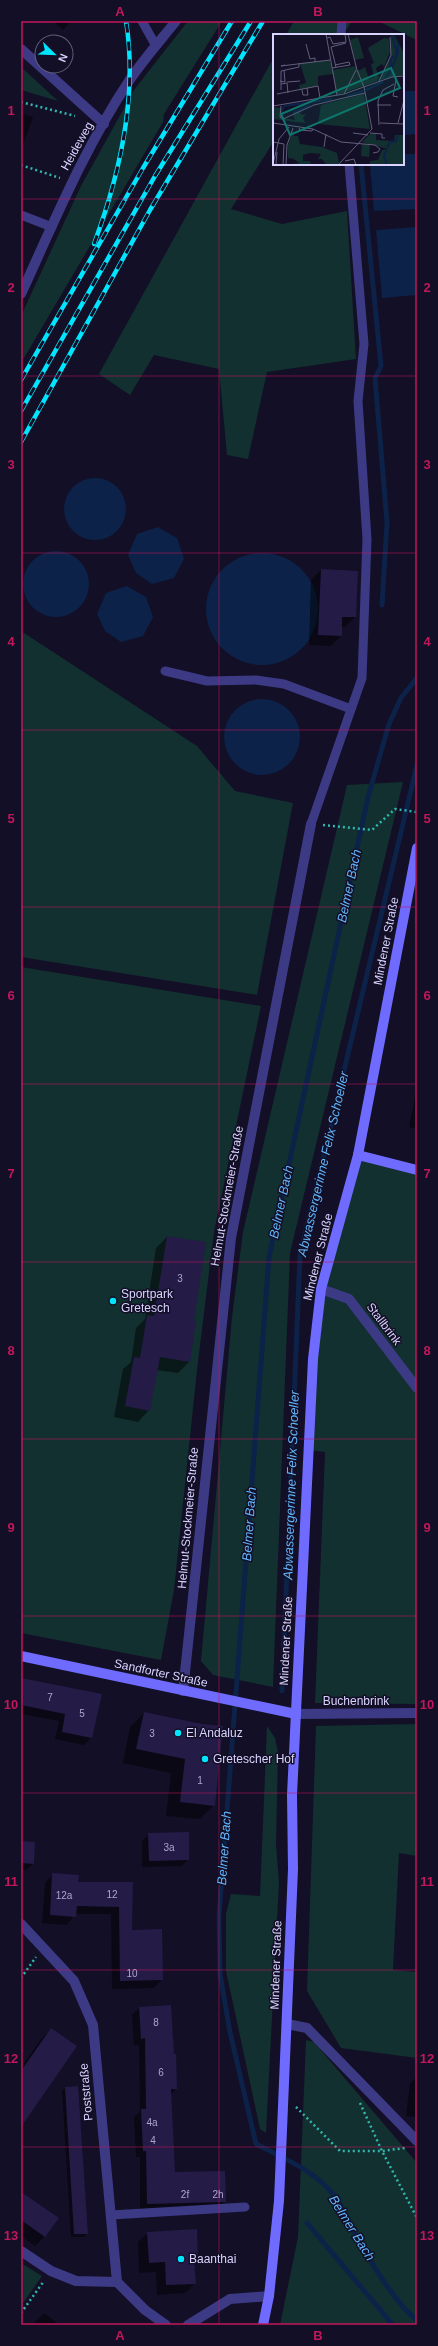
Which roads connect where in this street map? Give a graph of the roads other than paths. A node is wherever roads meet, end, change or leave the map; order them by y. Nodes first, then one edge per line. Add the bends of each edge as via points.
1 (142, 21) edge
2 (176, 21) edge
3 (342, 21) edge
4 (341, 34) edge
5 (156, 46) junction
6 (21, 49) edge
7 (104, 124) junction
8 (348, 165) edge
9 (21, 215) edge
10 (52, 227) junction
11 (21, 294) edge
12 (165, 671) dead end
13 (351, 709) junction
14 (310, 824) joint
15 (417, 848) edge
16 (358, 1155) junction
17 (417, 1170) edge
18 (321, 1288) junction
19 (417, 1388) edge
20 (21, 1656) edge
21 (183, 1691) junction
22 (296, 1714) junction
23 (417, 1714) edge
24 (21, 1924) edge
25 (287, 2024) junction
26 (413, 2144) edge
27 (245, 2207) dead end
28 (111, 2215) junction
29 (21, 2251) edge
30 (118, 2282) junction
31 (269, 2296) junction
32 (166, 2325) edge
33 (188, 2325) edge
34 (263, 2325) edge

1 - 5 lane
2 - 5 street, Heideweg
3 - 4 lane
5 - 7 street, Heideweg via 130,81
6 - 7 street
7 - 10 street, Heideweg via 72,182
8 - 13 lane via 364,344 358,401 367,539 362,678
9 - 10 lane
10 - 11 street, Heideweg
12 - 13 lane via 207,681 256,680 284,684
13 - 14 lane
14 - 21 street, Helmut-Stockmeier-Straße via 231,1238
15 - 16 main road, Mindener Straße
16 - 17 main road
16 - 18 main road, Mindener Straße
18 - 19 street, Stallbrink via 349,1299
18 - 22 main road, Mindener Straße via 313,1359
20 - 21 main road, Sandforter Straße
21 - 22 main road, Sandforter Straße
22 - 23 street, Buchenbrink
22 - 25 main road, Mindener Straße
24 - 28 street, Poststraße via 74,1981 93,2025
25 - 26 street via 307,2028
25 - 31 main road, Mindener Straße via 279,2201
27 - 28 lane
28 - 30 street, Poststraße
29 - 30 street via 51,2271 76,2281
30 - 32 street via 145,2310
31 - 33 street via 230,2299
31 - 34 main road, Mindener Straße

